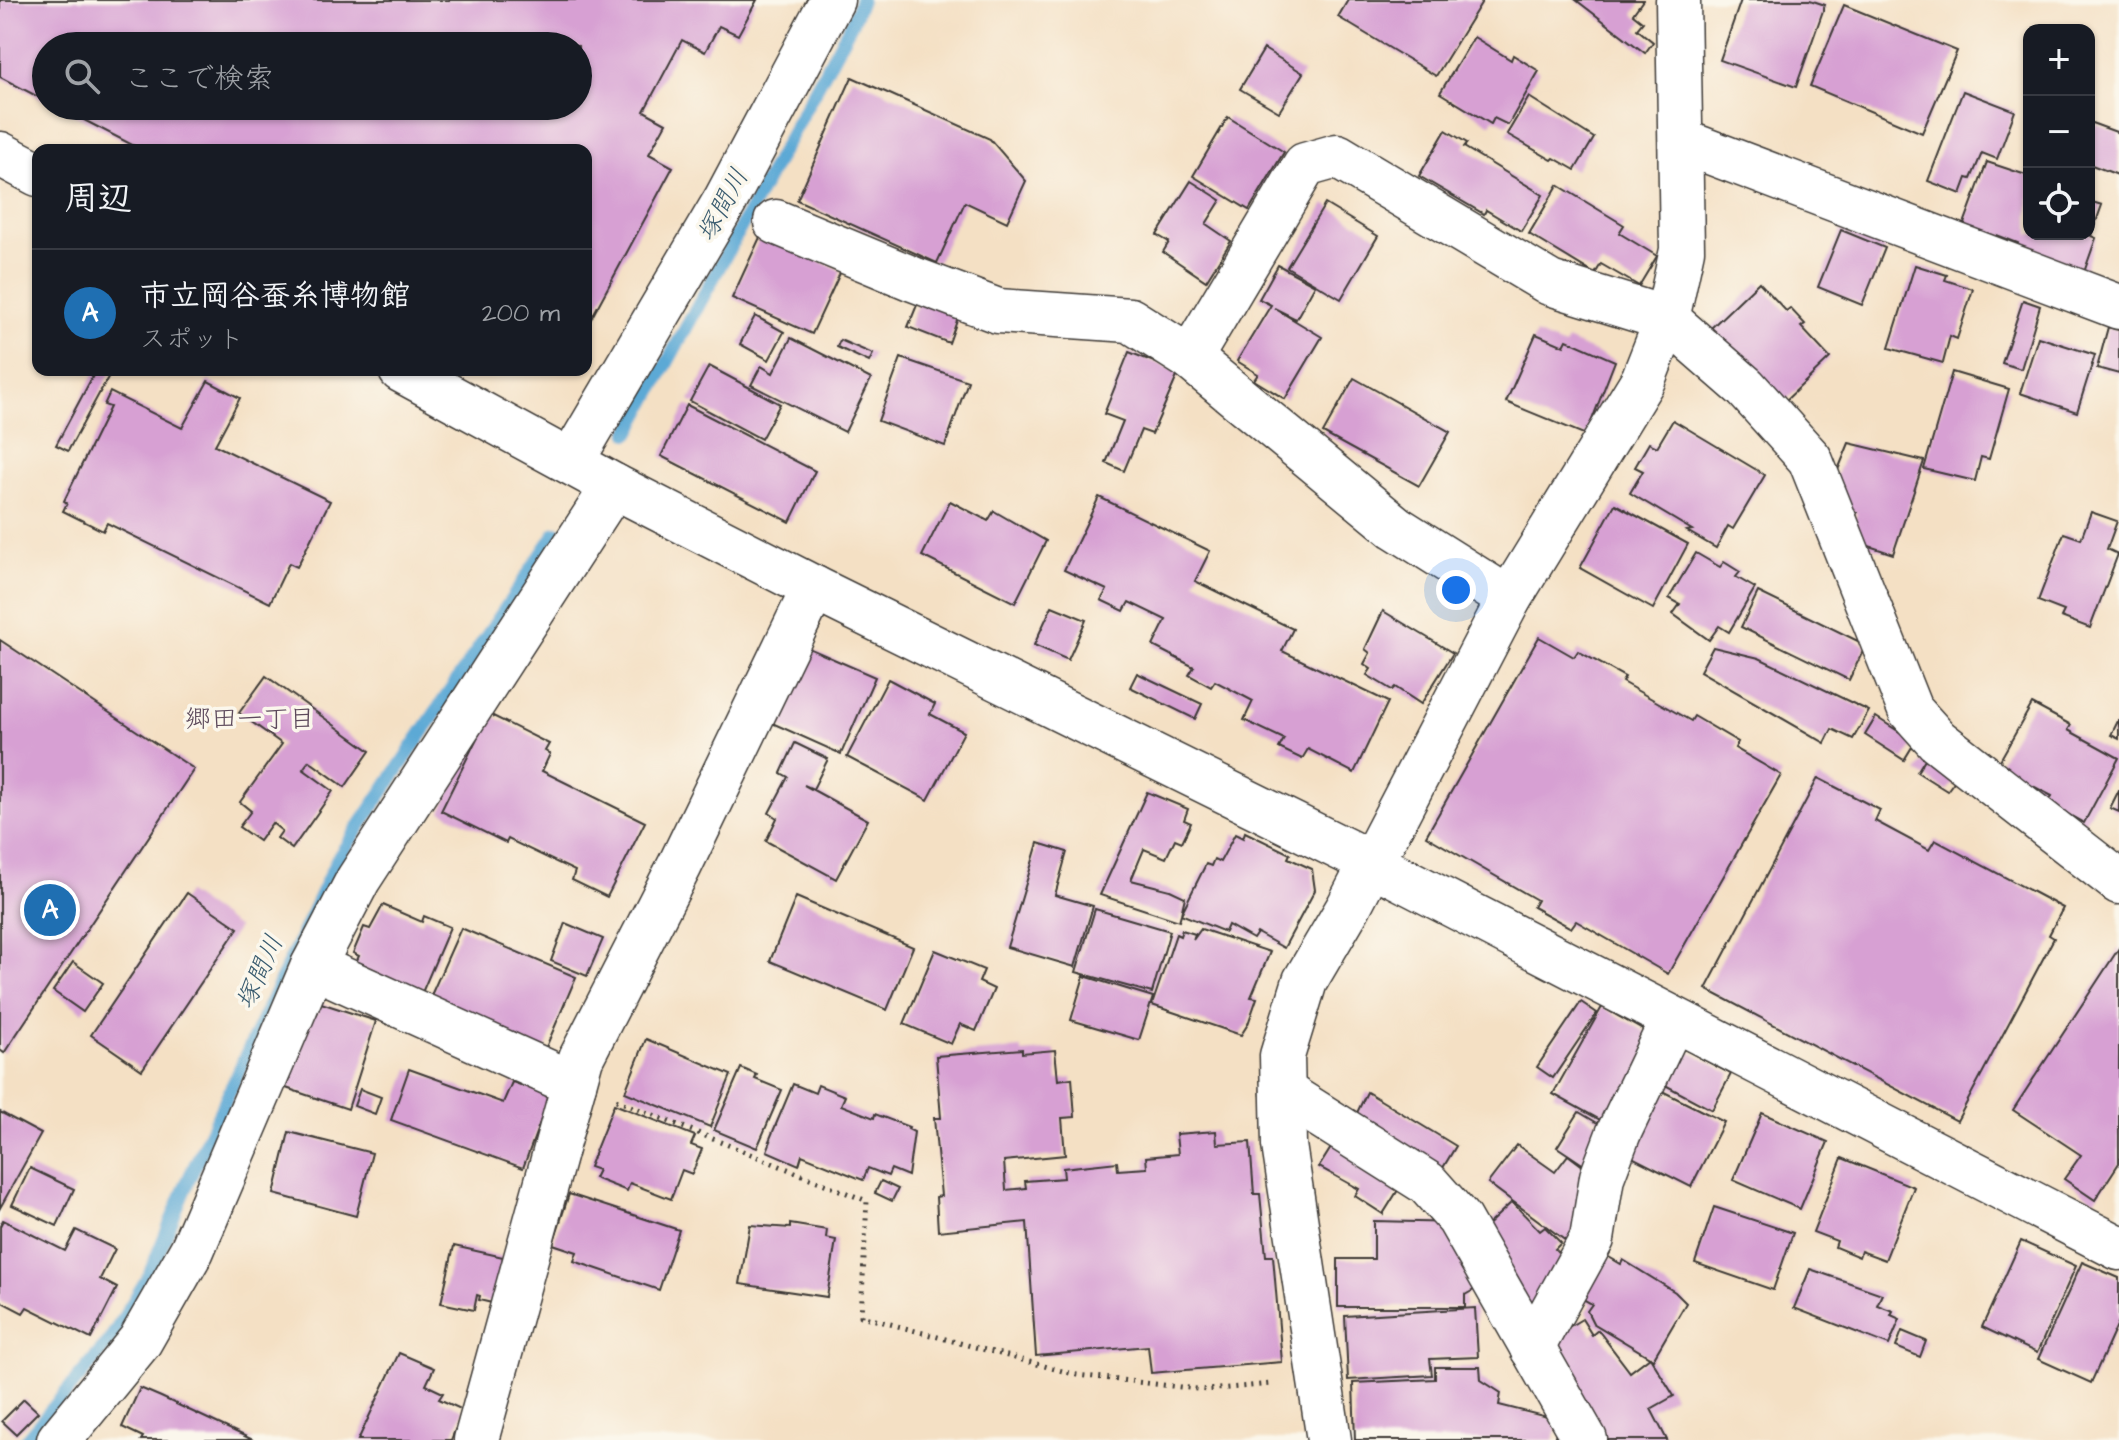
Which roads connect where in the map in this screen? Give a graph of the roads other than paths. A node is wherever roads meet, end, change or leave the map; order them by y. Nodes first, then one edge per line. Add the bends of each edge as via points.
1 (832, 0) edge
2 (1678, 0) edge
3 (1681, 141) junction
4 (0, 154) edge
5 (32, 171) edge
6 (776, 222) dead end
7 (2119, 307) edge
8 (1667, 319) junction
9 (1190, 358) junction
10 (412, 376) edge
11 (571, 462) junction
12 (614, 486) junction
13 (814, 588) junction
14 (1509, 599) junction
15 (1371, 863) junction
16 (2119, 882) edge
17 (313, 966) junction
18 (1673, 1019) junction
19 (574, 1084) junction
20 (1283, 1092) junction
21 (2119, 1248) edge
22 (1532, 1348) junction
23 (59, 1440) edge
24 (476, 1440) edge
25 (1329, 1440) edge
26 (1585, 1440) edge

1 - 11 street via 725,201
2 - 3 street
3 - 7 street
3 - 8 street via 1682,250
4 - 5 street
6 - 9 street via 998,311 1130,320
8 - 9 street via 1550,283 1337,156 1305,165
8 - 14 street via 1643,380
8 - 16 street via 1745,387 1810,459 1910,710 1937,740
9 - 14 street via 1395,527
10 - 11 street
11 - 12 street
12 - 13 street
12 - 17 street via 358,880
13 - 15 street
13 - 19 street via 581,1058
14 - 15 street
15 - 18 street
15 - 20 street via 1305,981 1282,1056
17 - 19 street
17 - 23 street via 192,1250 140,1341
18 - 21 street
18 - 22 street via 1613,1147 1602,1177 1592,1239
19 - 24 street
20 - 22 street via 1427,1183 1459,1219
20 - 25 street via 1284,1145
22 - 26 street

